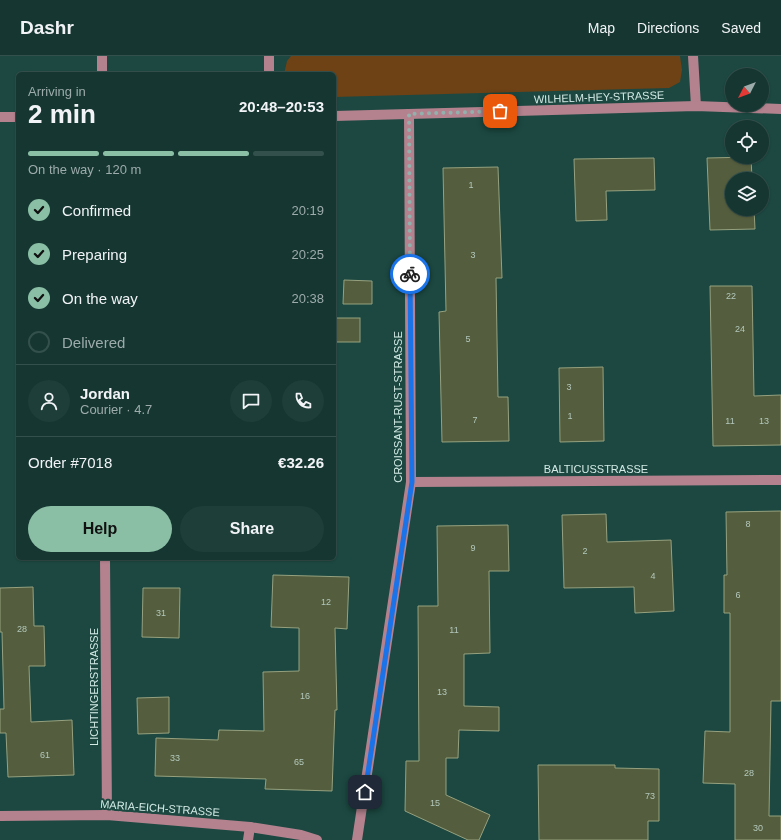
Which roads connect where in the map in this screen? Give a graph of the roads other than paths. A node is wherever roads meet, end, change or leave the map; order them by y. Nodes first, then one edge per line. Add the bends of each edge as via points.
1 (102, 56) edge
2 (269, 56) edge
3 (693, 56) edge
4 (102, 72) edge
5 (269, 72) edge
6 (696, 106) junction
7 (781, 109) edge
8 (409, 114) junction
9 (336, 116) edge
10 (0, 117) edge
11 (16, 117) edge
12 (781, 480) edge
13 (412, 482) junction
14 (105, 560) edge
15 (107, 815) junction
16 (0, 816) edge
17 (250, 827) junction
18 (248, 840) edge
19 (317, 840) edge
20 (357, 840) edge

1 - 4 street
2 - 5 street
3 - 6 street
6 - 7 street, WILHELM-HEY-STRASSE
6 - 8 street, WILHELM-HEY-STRASSE
8 - 9 street, WILHELM-HEY-STRASSE
8 - 13 street, CROISSANT-RUST-STRASSE
10 - 11 street
12 - 13 street, BALTICUSSTRASSE
13 - 20 street, CROISSANT-RUST-STRASSE
14 - 15 street, LICHTINGERSTRASSE
15 - 16 street, MARIA-EICH-STRASSE
15 - 17 street, MARIA-EICH-STRASSE
17 - 18 street
17 - 19 street, MARIA-EICH-STRASSE

